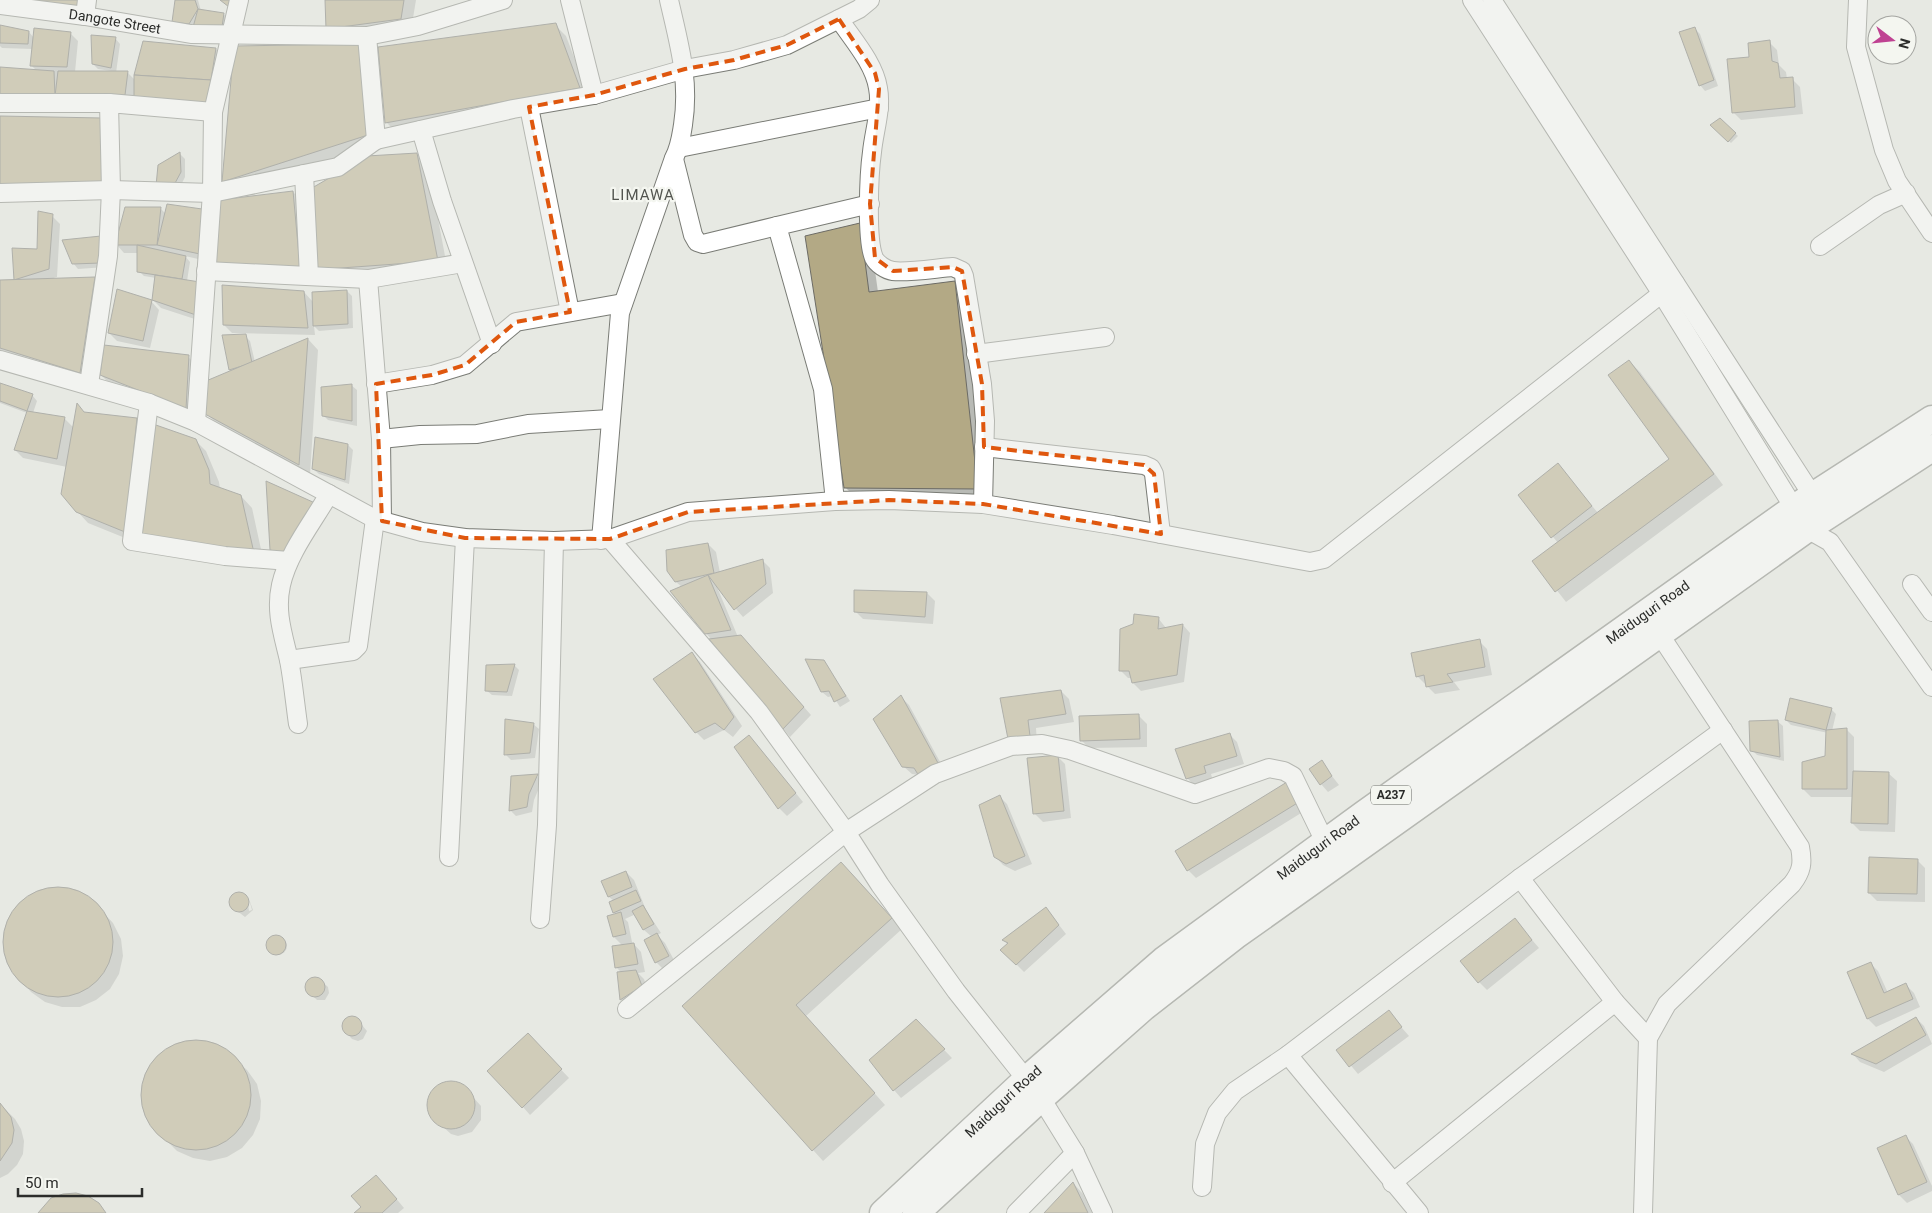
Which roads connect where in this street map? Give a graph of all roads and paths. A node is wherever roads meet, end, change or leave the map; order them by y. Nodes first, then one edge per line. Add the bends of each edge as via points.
1 (239, 0) edge
2 (503, 0) edge
3 (570, 0) edge
4 (669, 0) edge
5 (870, 0) edge
6 (1472, 0) edge
7 (1492, 0) edge
8 (1858, 0) edge
9 (0, 5) edge
10 (86, 8) edge
11 (839, 19) junction
12 (230, 35) junction
13 (367, 36) junction
14 (685, 69) junction
15 (594, 95) junction
16 (0, 103) edge
17 (109, 103) junction
18 (529, 107) junction
19 (879, 108) junction
20 (213, 112) junction
21 (421, 130) junction
22 (376, 140) junction
23 (676, 153) junction
24 (304, 174) junction
25 (111, 190) junction
26 (0, 193) edge
27 (212, 193) junction
28 (1906, 194) junction
29 (870, 204) junction
30 (777, 226) junction
31 (1932, 233) edge
32 (1820, 246) dead end
33 (463, 264) junction
34 (206, 271) junction
35 (308, 276) junction
36 (368, 280) junction
37 (1669, 288) junction
38 (623, 303) junction
39 (570, 312) junction
40 (1105, 337) dead end
41 (492, 344) junction
42 (976, 354) junction
43 (0, 360) edge
44 (89, 384) junction
45 (376, 384) junction
46 (149, 403) junction
47 (610, 419) junction
48 (1932, 419) edge
49 (196, 422) junction
50 (381, 439) junction
51 (984, 447) junction
52 (1932, 448) edge
53 (329, 494) junction
54 (835, 501) junction
55 (983, 504) junction
56 (1814, 518) junction
57 (379, 520) junction
58 (1161, 534) junction
59 (465, 538) junction
60 (606, 540) junction
61 (554, 541) junction
62 (289, 561) junction
63 (1912, 584) dead end
64 (1932, 612) edge
65 (1660, 634) junction
66 (289, 660) junction
67 (1932, 687) edge
68 (298, 724) dead end
69 (1723, 730) junction
70 (846, 832) junction
71 (1325, 842) junction
72 (449, 857) dead end
73 (1520, 878) junction
74 (540, 919) dead end
75 (1615, 1002) junction
76 (627, 1009) dead end
77 (1648, 1038) junction
78 (1288, 1055) junction
79 (1034, 1089) junction
80 (1075, 1153) junction
81 (1392, 1183) junction
82 (1202, 1187) dead end
83 (883, 1213) edge
84 (916, 1213) edge
85 (1016, 1213) edge
86 (1103, 1213) edge
87 (1420, 1213) edge
88 (1643, 1213) edge

1 - 12 street
2 - 13 street, Dangote Street via 418,26
3 - 15 street
4 - 14 street
5 - 11 street
6 - 37 street
7 - 37 street
8 - 28 street via 1856,47 1884,150
9 - 10 street, Dangote Street
10 - 12 street, Dangote Street via 191,34
11 - 14 street via 786,44 734,60
11 - 19 street via 875,74
12 - 13 street, Dangote Street
12 - 20 street
13 - 22 street
14 - 15 street
14 - 23 street via 687,100
15 - 18 street
16 - 17 street
17 - 20 street
17 - 25 street
18 - 21 street
18 - 39 street
19 - 23 street
19 - 29 street via 872,153
20 - 27 street
21 - 22 street
21 - 33 street
22 - 24 street via 338,167
23 - 30 street via 697,242 703,244
23 - 38 street
24 - 27 street
24 - 35 street
25 - 26 street
25 - 27 street
25 - 44 street via 108,256
27 - 34 street
28 - 31 street
28 - 32 street via 1879,206
29 - 30 street
29 - 42 street via 874,258 883,267 893,271 953,267 962,271
30 - 54 street via 823,390
33 - 36 street
33 - 41 street
34 - 35 street
34 - 49 street
35 - 36 street
36 - 45 street
37 - 56 street
37 - 58 street via 1324,558 1310,562 1293,561
38 - 39 street
38 - 47 street
39 - 41 street via 516,322
40 - 42 street
41 - 45 street via 465,365 432,375
42 - 51 street via 982,384
43 - 44 street
44 - 46 street
45 - 50 street
46 - 49 street
46 - 62 street via 132,541 225,556
47 - 50 street via 528,424 477,434
47 - 60 street
48 - 56 highway, Maiduguri Road / A237
49 - 53 street
50 - 57 street
51 - 55 street
51 - 58 street via 1144,465 1154,474
52 - 56 highway, Maiduguri Road / A237
53 - 57 street
53 - 62 street
54 - 55 street
54 - 60 street via 688,512
55 - 58 street
56 - 65 highway, Maiduguri Road / A237
56 - 67 street
56 - 71 highway, Maiduguri Road / A237
57 - 59 street via 422,532
57 - 66 street via 358,646 353,651
59 - 61 street
59 - 72 street
60 - 61 street
60 - 70 street via 759,712
61 - 74 street via 547,825
62 - 66 street via 278,603 280,630
63 - 64 street
65 - 69 street
65 - 79 highway, Maiduguri Road / A237 via 1350,852
66 - 68 street
69 - 73 street
69 - 77 street via 1800,847 1802,871 1667,1004
70 - 71 street via 935,774 1011,746 1042,744 1070,750 1196,794 1269,768 1284,771 1293,776
70 - 76 street
70 - 79 street via 956,991
71 - 79 highway, Maiduguri Road / A237 via 1164,960
73 - 75 street
73 - 78 street
75 - 77 street
75 - 81 street
77 - 88 street
78 - 81 street
78 - 82 street via 1235,1090 1217,1113 1205,1144
79 - 80 street
79 - 83 highway, Maiduguri Road / A237
79 - 84 highway, Maiduguri Road / A237
80 - 85 street
80 - 86 street
81 - 87 street

